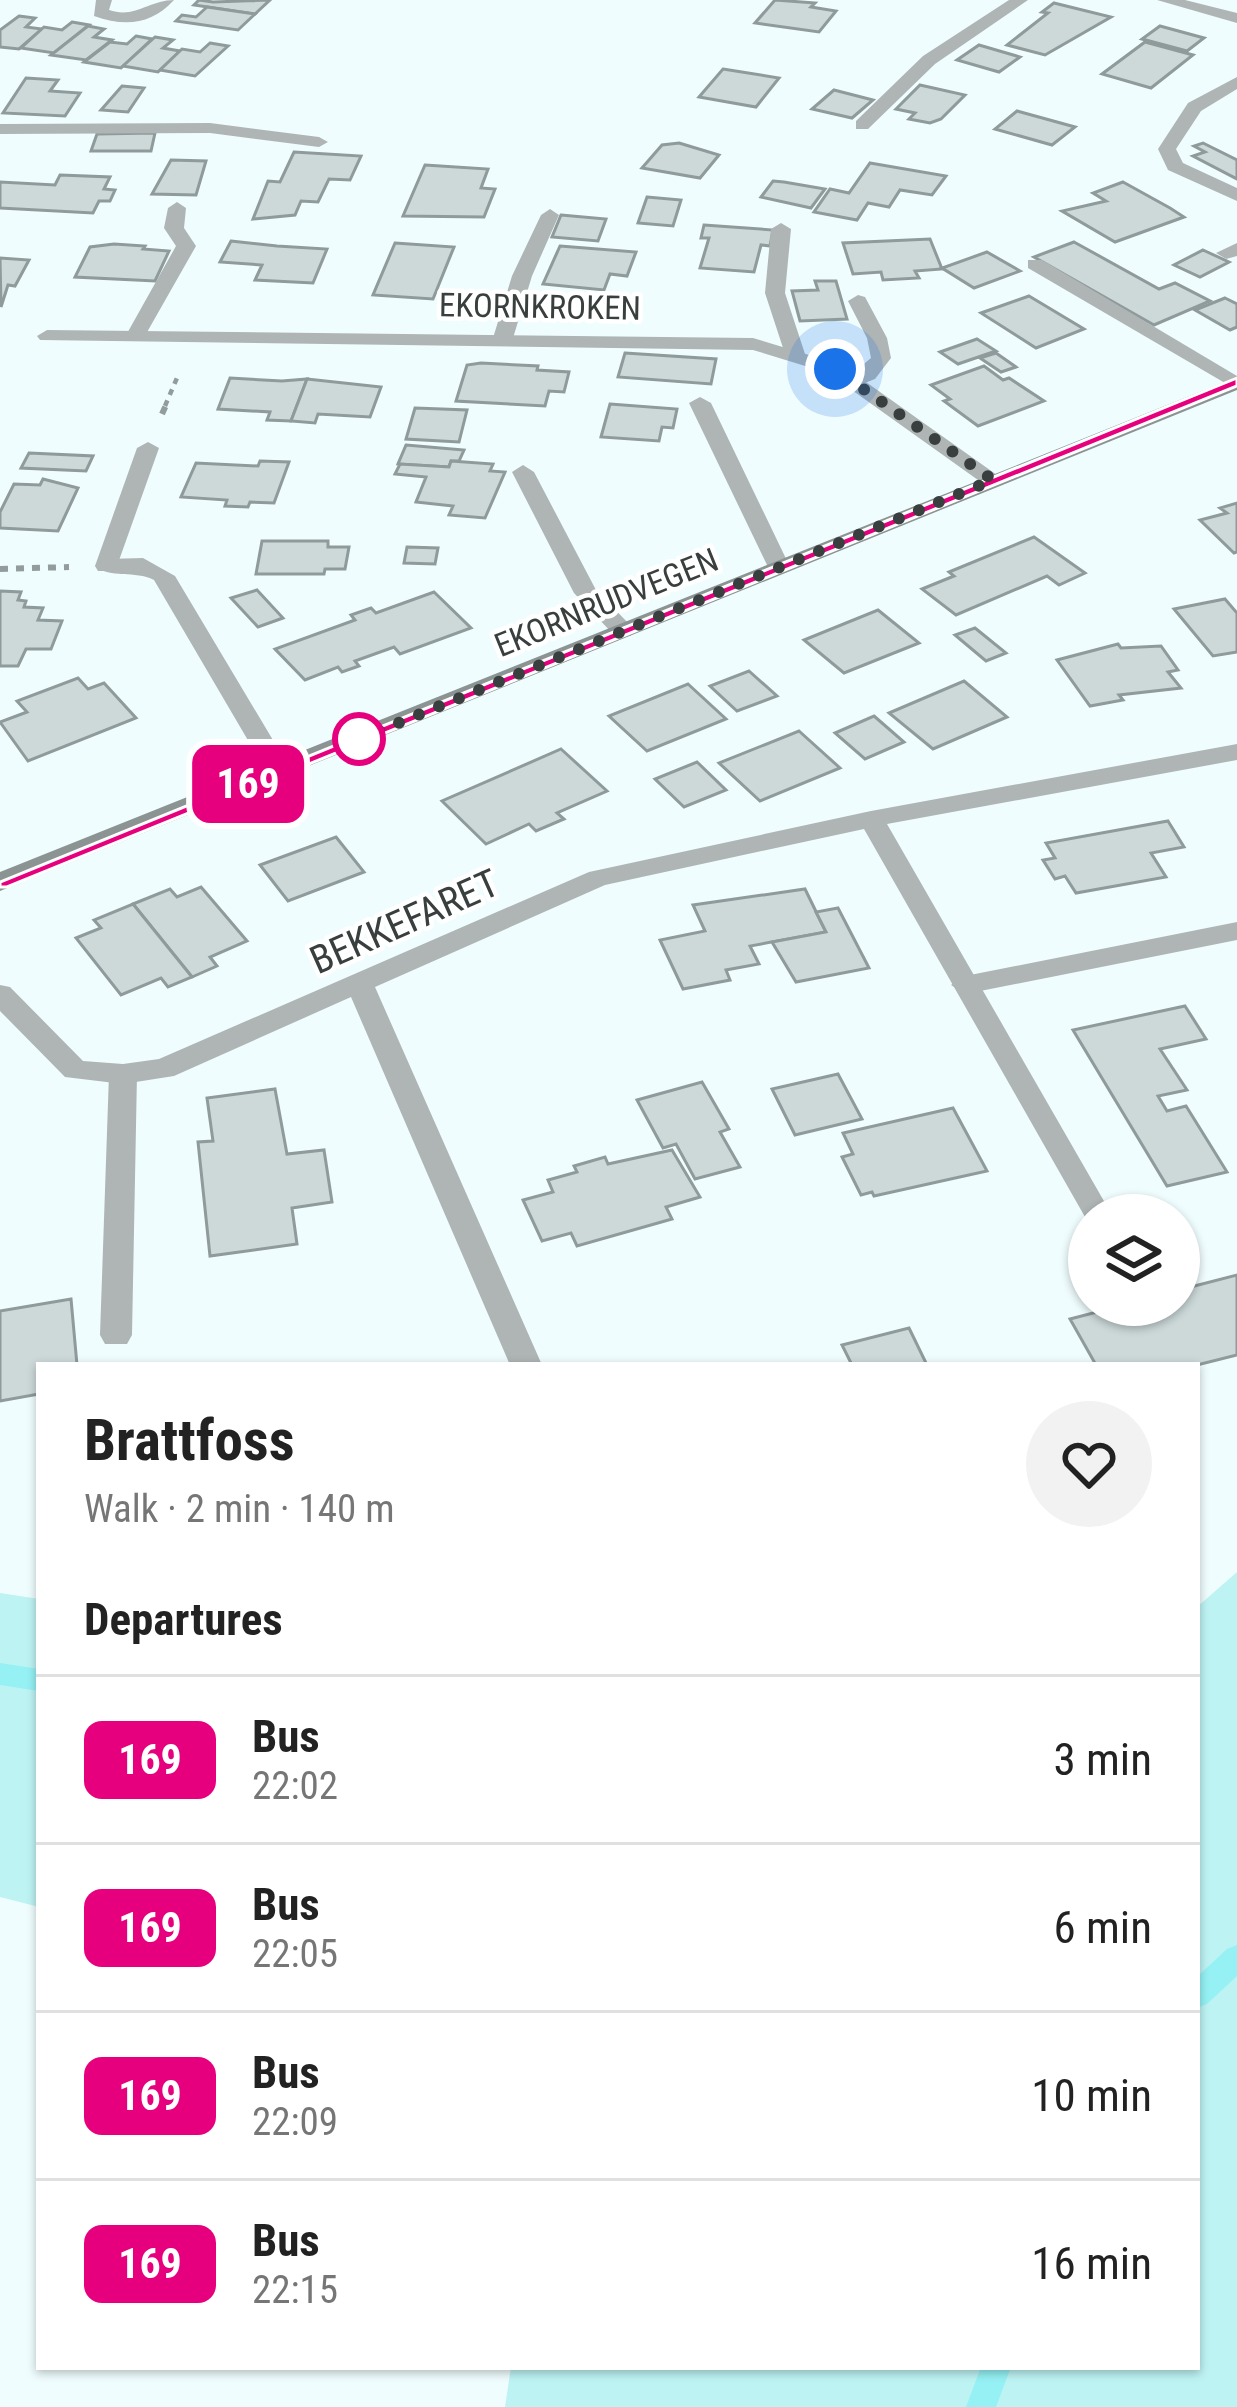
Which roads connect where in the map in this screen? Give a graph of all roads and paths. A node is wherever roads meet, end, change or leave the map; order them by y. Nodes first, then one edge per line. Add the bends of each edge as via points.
1 (104, 0) edge
2 (166, 0) edge
3 (1020, 0) edge
4 (1165, 0) edge
5 (1237, 18) edge
6 (1237, 82) edge
7 (862, 125) dead end
8 (0, 129) edge
9 (319, 142) dead end
10 (1237, 194) edge
11 (177, 208) dead end
12 (550, 215) dead end
13 (781, 229) dead end
14 (1035, 264) dead end
15 (858, 301) dead end
16 (47, 336) dead end
17 (135, 337) junction
18 (193, 338) junction
19 (503, 338) junction
20 (795, 353) junction
21 (852, 382) junction
22 (1236, 383) edge
23 (700, 403) dead end
24 (148, 448) joint
25 (523, 472) dead end
26 (993, 480) junction
27 (106, 566) junction
28 (779, 567) junction
29 (0, 569) edge
30 (623, 631) junction
31 (1237, 752) edge
32 (279, 772) junction
33 (871, 819) junction
34 (0, 882) edge
35 (1237, 932) edge
36 (359, 983) junction
37 (965, 985) junction
38 (0, 994) edge
39 (123, 1074) junction
40 (1085, 1194) edge
41 (116, 1335) dead end
42 (525, 1362) edge

1 - 2 street via 100,12 130,19
3 - 7 street via 929,61
4 - 5 street
6 - 10 street via 1194,107 1167,149 1175,166
8 - 9 street via 210,128
11 - 17 street via 174,228 186,246
12 - 19 street
13 - 20 street via 775,293
14 - 22 street
15 - 21 street via 882,358 871,376
16 - 17 street, EKORNKROKEN
17 - 18 street, EKORNKROKEN
18 - 19 street, EKORNKROKEN
18 - 24 path
19 - 20 street, EKORNKROKEN via 716,341
20 - 21 street, EKORNKROKEN
21 - 26 street, EKORNKROKEN
22 - 26 main road, EKORNRUDVEGEN
23 - 28 street
24 - 27 street
25 - 30 street via 586,592
26 - 28 main road, EKORNRUDVEGEN
27 - 29 path
27 - 32 street via 143,565 163,576
28 - 30 main road, EKORNRUDVEGEN
30 - 32 main road, EKORNRUDVEGEN
31 - 33 street, BEKKEFARET
32 - 34 main road, EKORNRUDVEGEN
33 - 36 street, BEKKEFARET via 598,878
33 - 37 street
35 - 37 street
36 - 39 street, BEKKEFARET via 164,1069
36 - 42 street
37 - 40 street
38 - 39 street, BEKKEFARET via 75,1070
39 - 41 street

